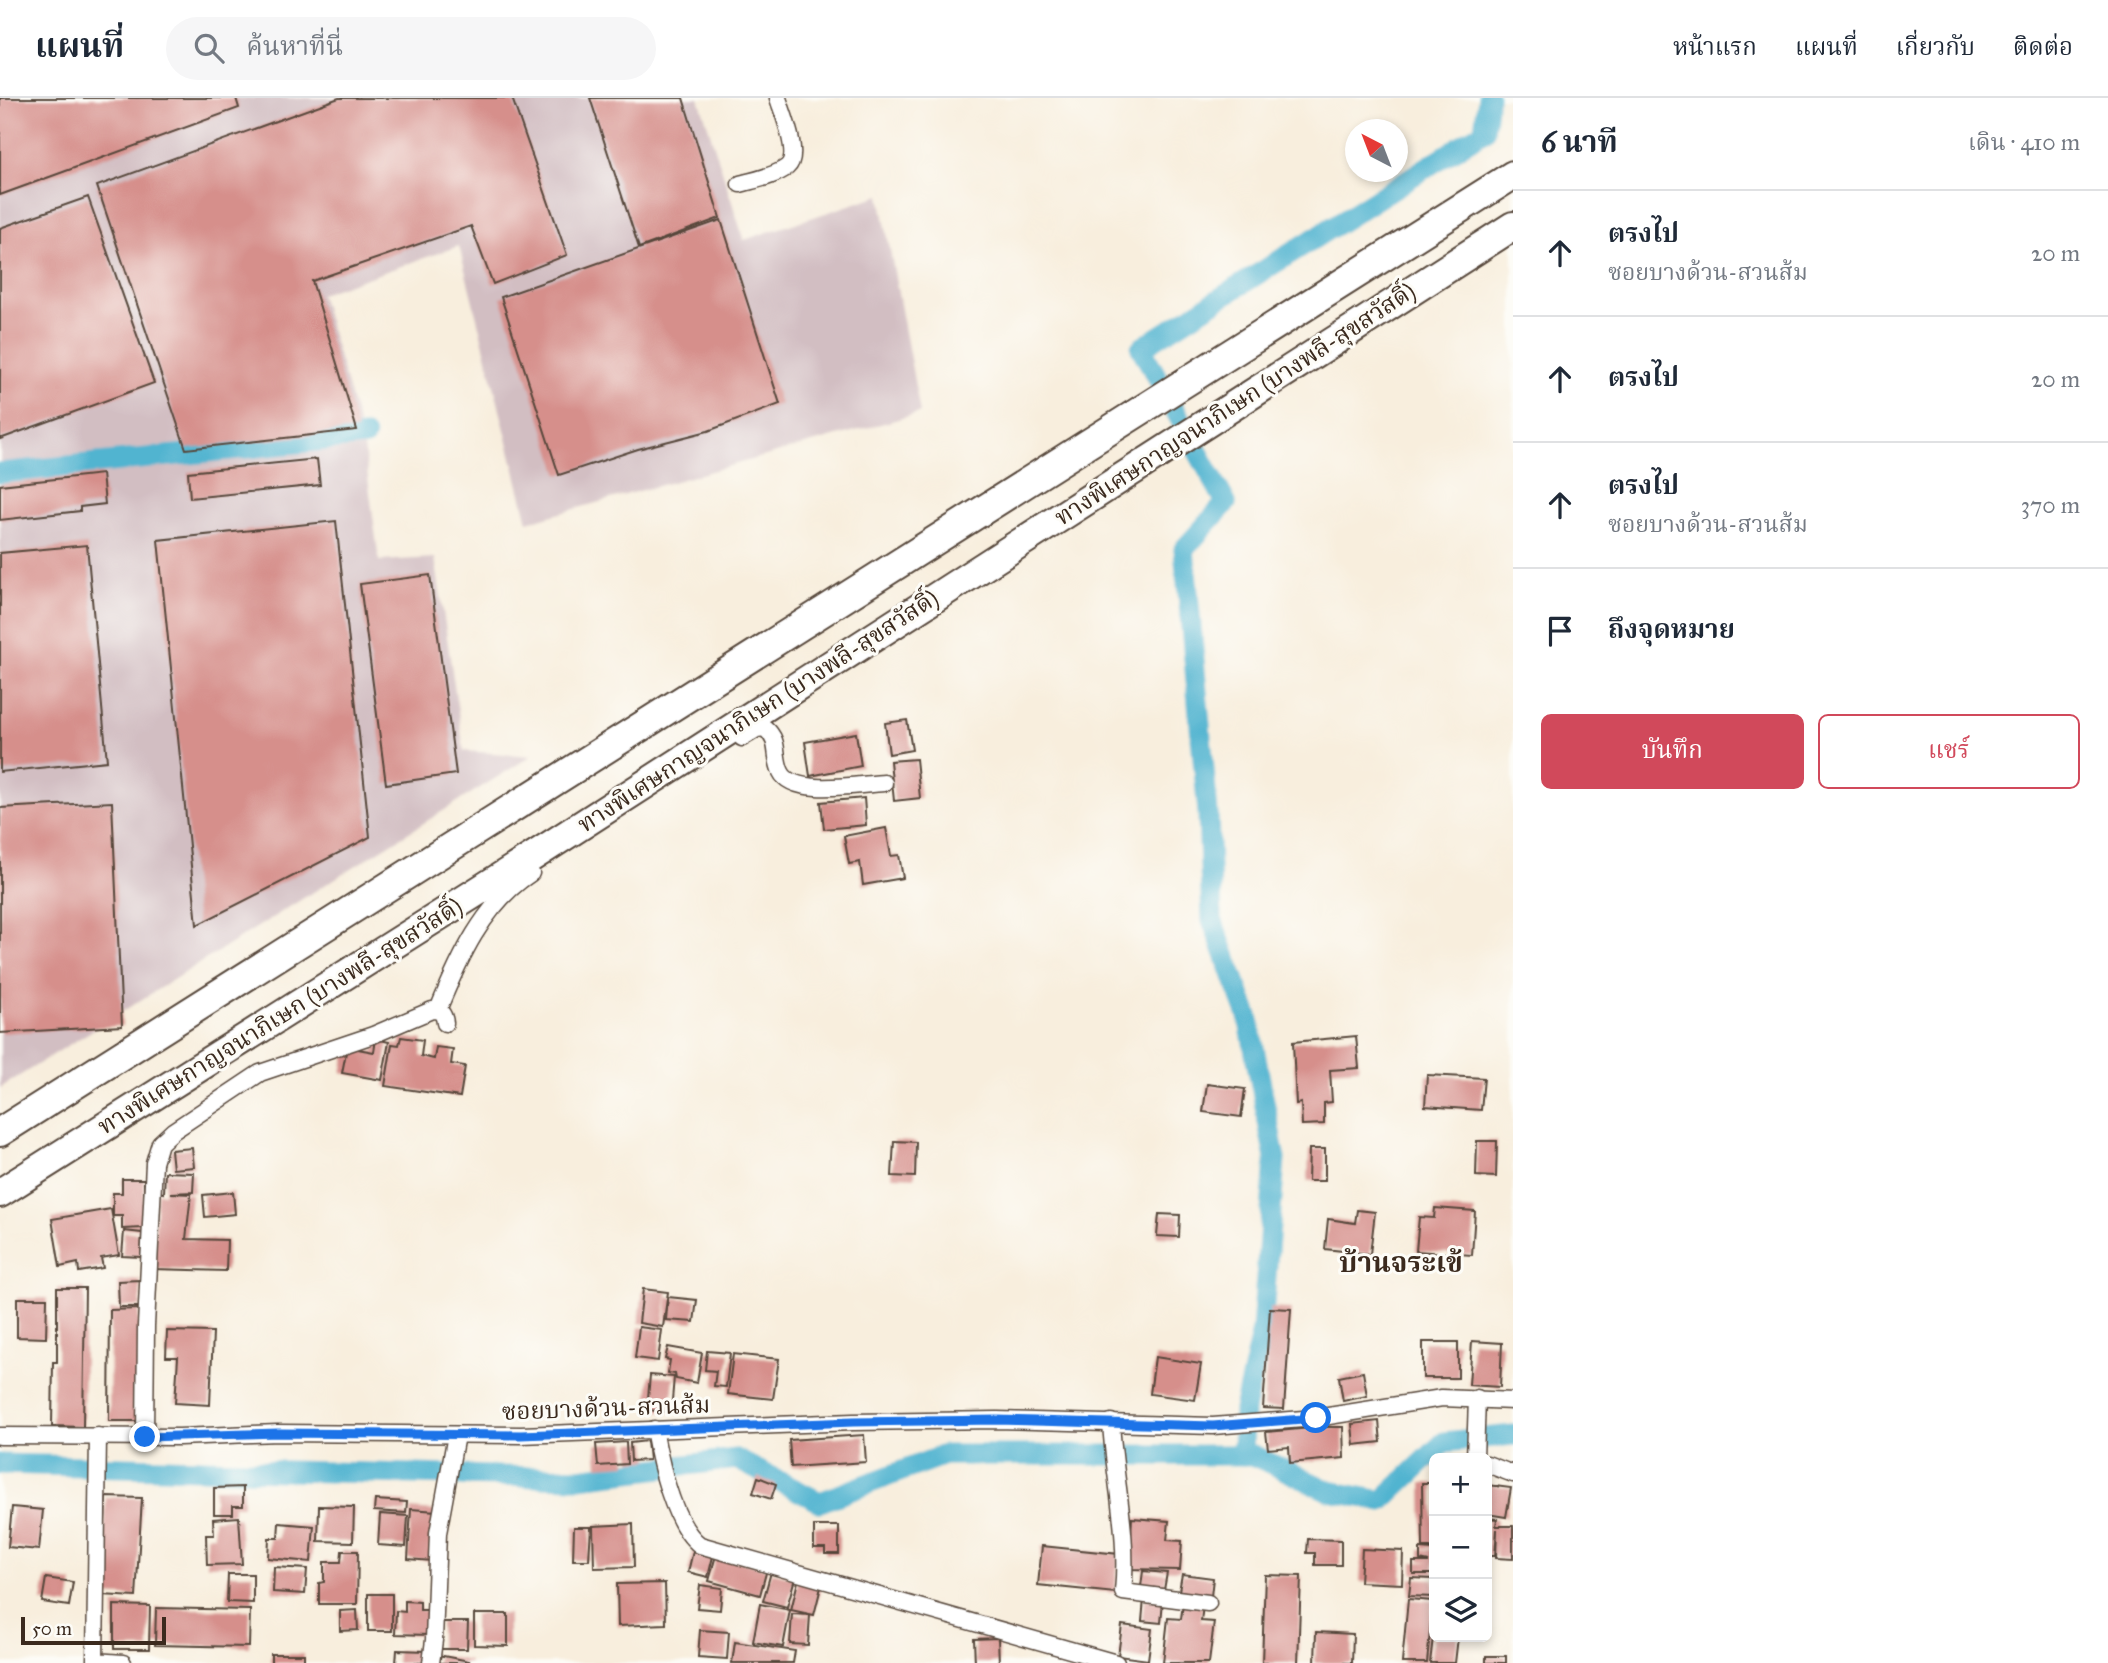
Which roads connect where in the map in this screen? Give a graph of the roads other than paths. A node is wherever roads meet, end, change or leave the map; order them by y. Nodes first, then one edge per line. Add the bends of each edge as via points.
1 (778, 98) edge
2 (1513, 175) edge
3 (740, 184) dead end
4 (1509, 229) edge
5 (884, 783) dead end
6 (0, 1132) edge
7 (0, 1193) edge
8 (1513, 1401) edge
9 (1477, 1404) junction
10 (1111, 1422) junction
11 (456, 1434) junction
12 (655, 1434) junction
13 (0, 1436) edge
14 (98, 1436) junction
15 (145, 1437) junction
16 (1479, 1453) edge
17 (1492, 1465) edge
18 (1513, 1474) edge
19 (1208, 1603) dead end
20 (123, 1663) edge
21 (431, 1663) edge
22 (1116, 1663) edge

1 - 3 street via 793,162
2 - 6 highway, ทางพิเศษกาญจนาภิเษก (บางพลี-สุขสวัสดิ์)
4 - 7 highway, ทางพิเศษกาญจนาภิเษก (บางพลี-สุขสวัสดิ์)
5 - 15 street via 804,788 790,783 781,772 774,736 765,728 757,729 503,895 471,939 442,1017 424,1012 373,1035 260,1073 173,1131 160,1143 154,1163
8 - 9 street
9 - 10 street, ซอยบางด้วน-สวนส้ม via 1442,1398 1259,1424
9 - 16 street
10 - 12 street, ซอยบางด้วน-สวนส้ม via 971,1420
10 - 19 street via 1125,1567 1123,1592
11 - 12 street, ซอยบางด้วน-สวนส้ม
11 - 15 street, ซอยบางด้วน-สวนส้ม
11 - 21 street via 438,1532
12 - 22 street via 674,1504 692,1539 700,1545
13 - 14 street, ซอยบางด้วน-สวนส้ม
14 - 15 street, ซอยบางด้วน-สวนส้ม
14 - 20 street via 95,1661
17 - 18 street

